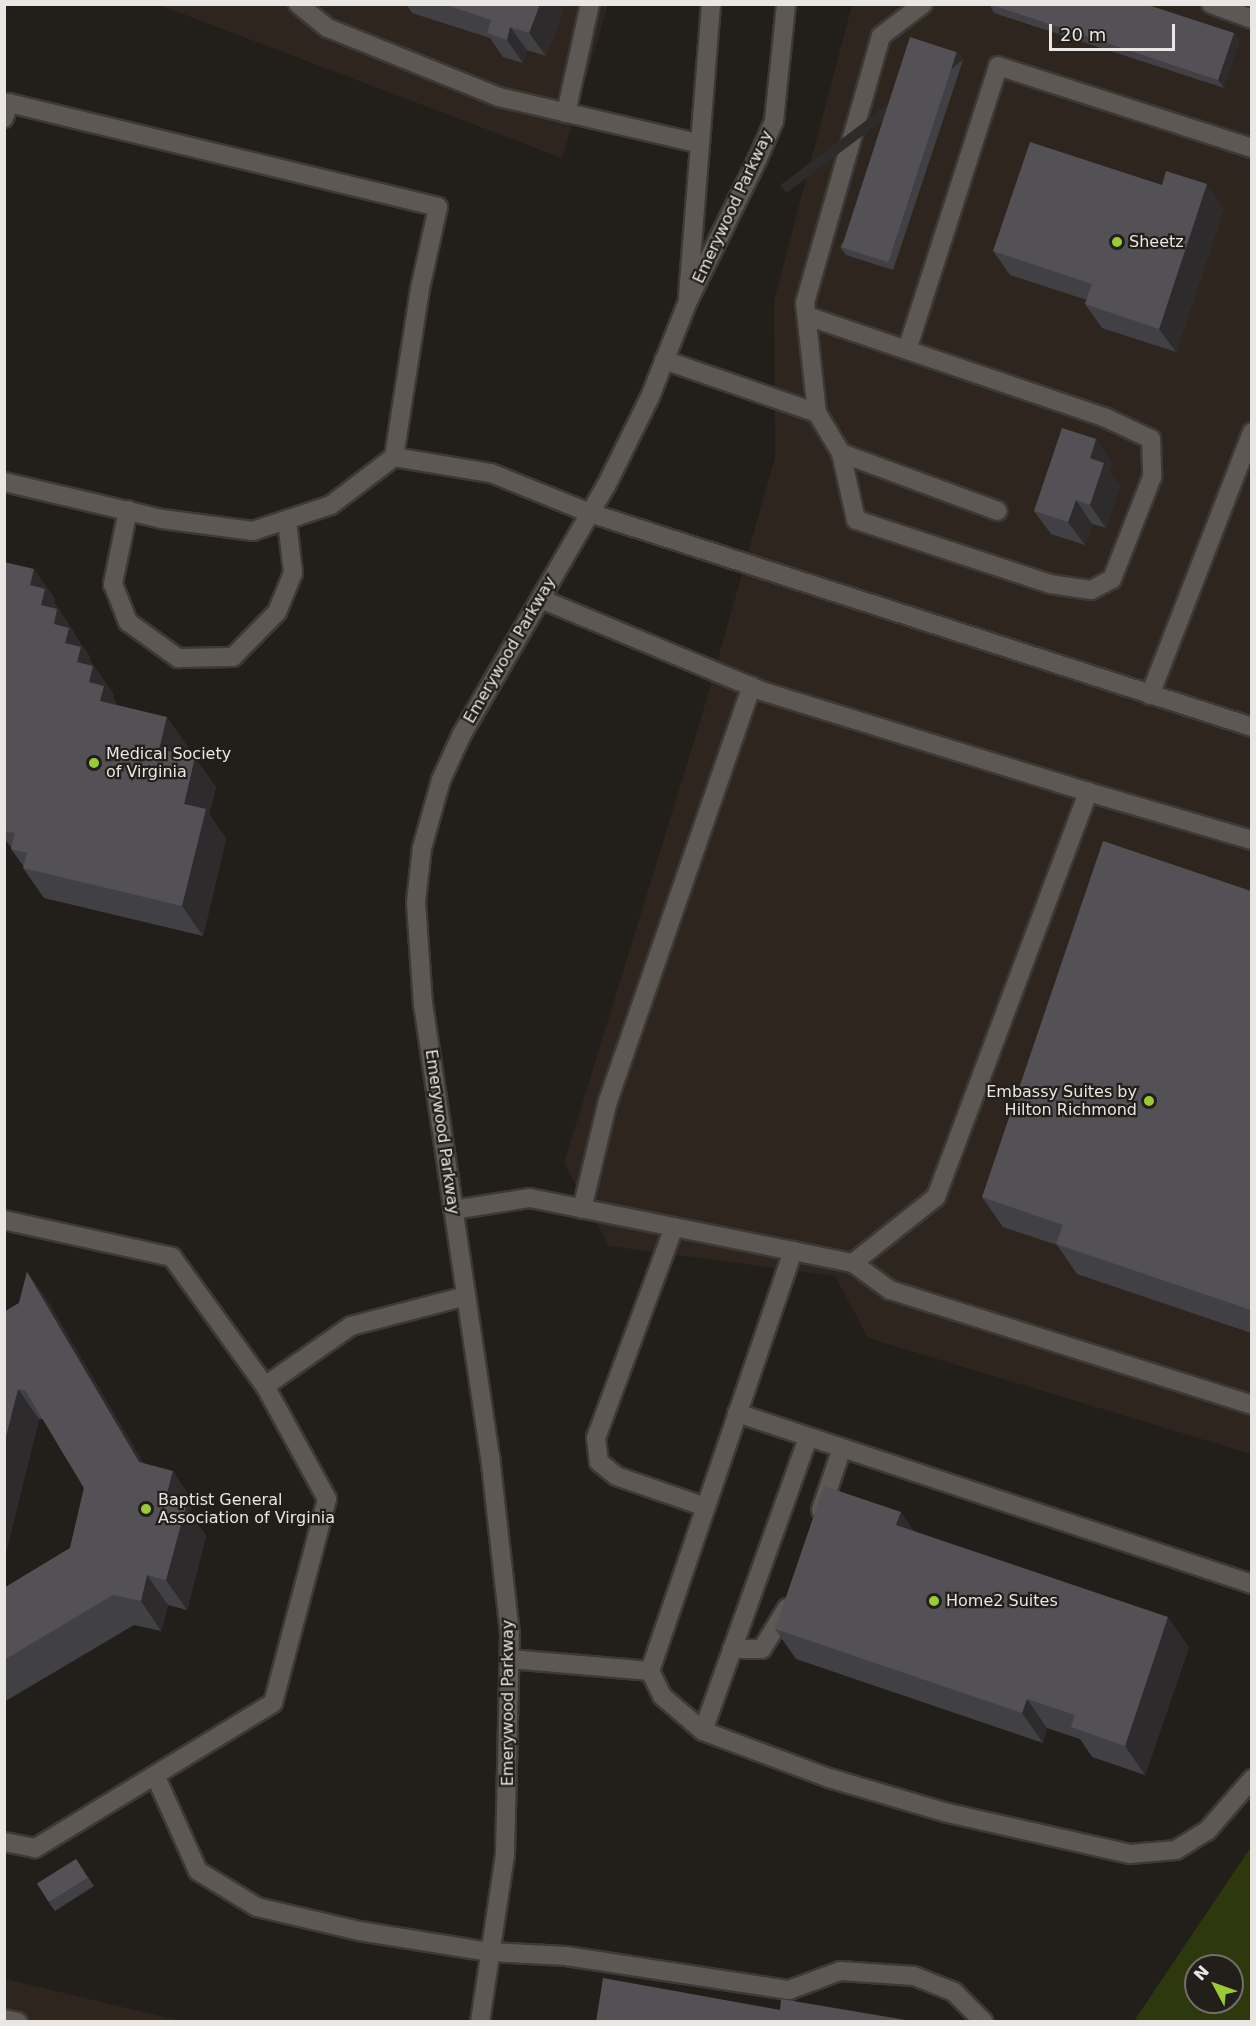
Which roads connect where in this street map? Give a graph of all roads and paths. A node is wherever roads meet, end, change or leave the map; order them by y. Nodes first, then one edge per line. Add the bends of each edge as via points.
1 (298, 4) edge
2 (590, 4) edge
3 (711, 4) edge
4 (786, 4) edge
5 (923, 4) edge
6 (1211, 4) edge
7 (1251, 19) edge
8 (566, 113) junction
9 (4, 118) edge
10 (697, 143) junction
11 (1251, 148) edge
12 (688, 301) junction
13 (807, 316) junction
14 (907, 350) junction
15 (664, 360) junction
16 (817, 413) junction
17 (1251, 432) edge
18 (841, 453) junction
19 (394, 457) junction
20 (4, 482) edge
21 (128, 510) junction
22 (998, 511) dead end
23 (590, 513) junction
24 (287, 520) junction
25 (541, 599) junction
26 (752, 686) junction
27 (1150, 694) junction
28 (1251, 727) edge
29 (1088, 792) junction
30 (1251, 840) edge
31 (582, 1209) junction
32 (453, 1210) junction
33 (4, 1220) edge
34 (674, 1227) junction
35 (793, 1251) junction
36 (853, 1263) junction
37 (466, 1296) junction
38 (265, 1386) junction
39 (1251, 1405) edge
40 (737, 1413) junction
41 (808, 1437) junction
42 (842, 1448) junction
43 (706, 1507) junction
44 (816, 1525) edge
45 (1251, 1584) edge
46 (787, 1608) edge
47 (732, 1649) junction
48 (510, 1659) junction
49 (650, 1671) junction
50 (703, 1731) junction
51 (154, 1775) junction
52 (1251, 1779) edge
53 (4, 1842) edge
54 (490, 1952) junction
55 (4, 2019) edge
56 (18, 2022) edge
57 (480, 2022) edge
58 (984, 2022) edge

1 - 8 street via 328,28 404,61 499,97
2 - 8 street
3 - 10 street, Emerywood Parkway
4 - 12 street, Emerywood Parkway via 774,121
5 - 13 street via 881,36 805,303
6 - 7 street
8 - 10 street
9 - 19 street via 9,103 438,207 420,289
10 - 12 street, Emerywood Parkway
11 - 14 street via 998,66
12 - 15 street, Emerywood Parkway
13 - 14 street
13 - 16 street
14 - 18 street via 1104,417 1151,439 1152,477 1112,579 1091,590 1050,584 856,520
15 - 16 street
15 - 23 street, Emerywood Parkway via 650,397
16 - 18 street
17 - 27 street
18 - 22 street
19 - 23 street via 491,473
19 - 24 street via 331,505
20 - 21 street
21 - 24 street via 253,531
21 - 24 street via 113,584 128,622 178,658 233,657 277,612 293,573
23 - 25 street, Emerywood Parkway
23 - 27 street
25 - 26 street
25 - 32 street, Emerywood Parkway via 462,734 441,780 422,848 417,944
26 - 29 street
26 - 31 street via 608,1101
27 - 28 street
29 - 30 street
29 - 36 street via 936,1197
31 - 32 street via 530,1198
31 - 34 street
32 - 37 street, Emerywood Parkway
33 - 38 street via 172,1257
34 - 35 street
34 - 43 street via 596,1438 599,1462 616,1476
35 - 36 street
35 - 40 street
36 - 39 street via 890,1290
37 - 38 street via 351,1326
37 - 48 street, Emerywood Parkway via 491,1469
38 - 51 street via 327,1499 273,1703
40 - 41 street
40 - 43 street
41 - 42 street
41 - 47 street
42 - 44 street
42 - 45 street
43 - 49 street
46 - 47 street via 762,1649
47 - 50 street
48 - 49 street
48 - 54 street, Emerywood Parkway via 505,1855
49 - 50 street via 662,1696
50 - 52 street via 829,1778 948,1813 1130,1854 1176,1850 1208,1831
51 - 53 street via 34,1848
51 - 54 street via 198,1871 257,1907 359,1931
54 - 57 street, Emerywood Parkway
54 - 58 street via 566,1956 789,1990 840,1971 914,1976 954,1992
55 - 56 street

